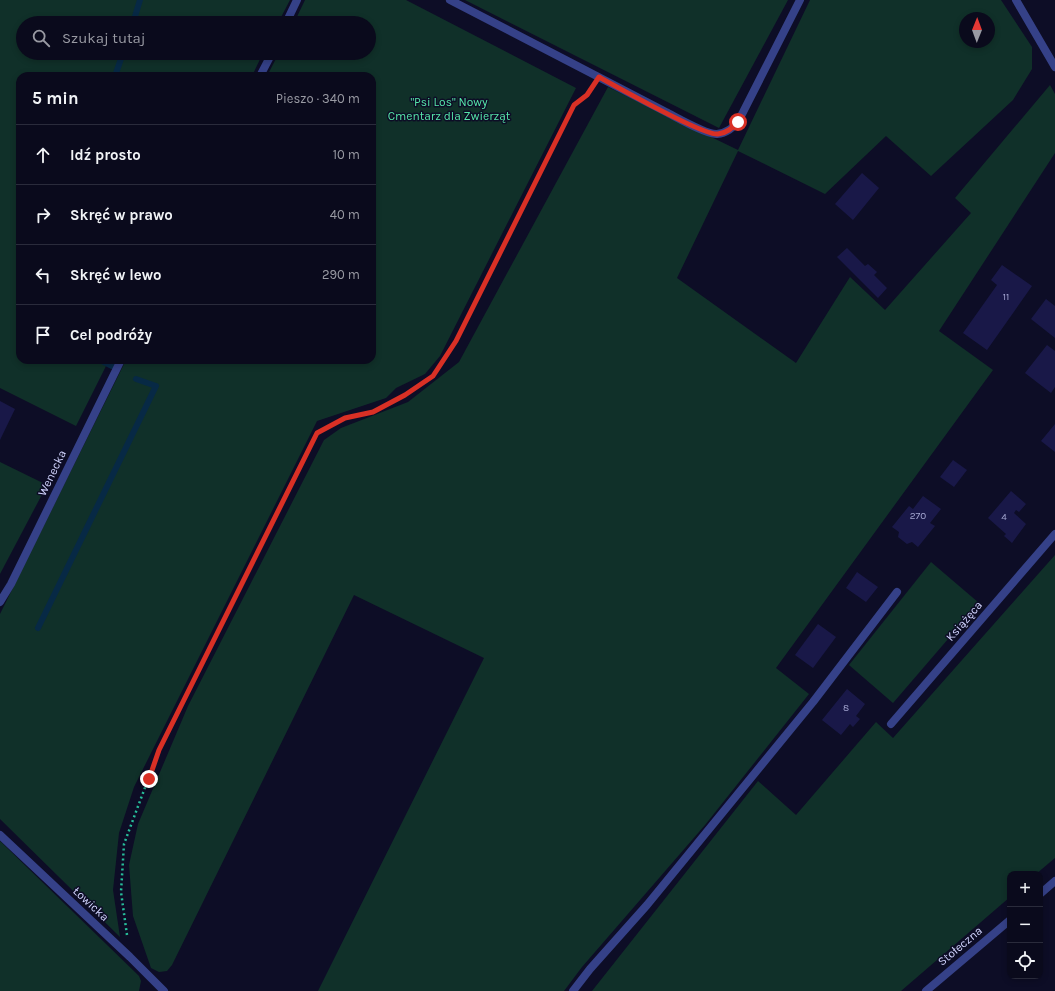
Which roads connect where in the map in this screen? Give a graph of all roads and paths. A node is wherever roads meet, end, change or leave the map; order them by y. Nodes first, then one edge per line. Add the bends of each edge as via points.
1 (297, 0) edge
2 (450, 0) edge
3 (800, 0) edge
4 (1016, 0) edge
5 (289, 16) edge
6 (268, 60) edge
7 (1055, 67) edge
8 (262, 72) edge
9 (599, 77) junction
10 (119, 364) edge
11 (1055, 534) edge
12 (897, 592) dead end
13 (1, 599) edge
14 (891, 724) dead end
15 (0, 836) edge
16 (1055, 881) edge
17 (1043, 891) edge
18 (1007, 923) edge
19 (130, 957) junction
20 (164, 991) edge
21 (573, 991) edge
22 (926, 991) edge

1 - 5 street
2 - 9 street
3 - 9 street via 738,122 730,130 716,134 696,127
4 - 7 street
6 - 8 street
9 - 19 path via 587,95 574,105 456,341 433,376 373,412 345,418 317,433 159,750 124,844 121,892
10 - 13 street, Wenecka via 11,584
11 - 14 street, Książęca
12 - 21 street via 813,702
15 - 19 street, Łowicka
16 - 17 street
18 - 22 street, Stołeczna
19 - 20 street, Łowicka

